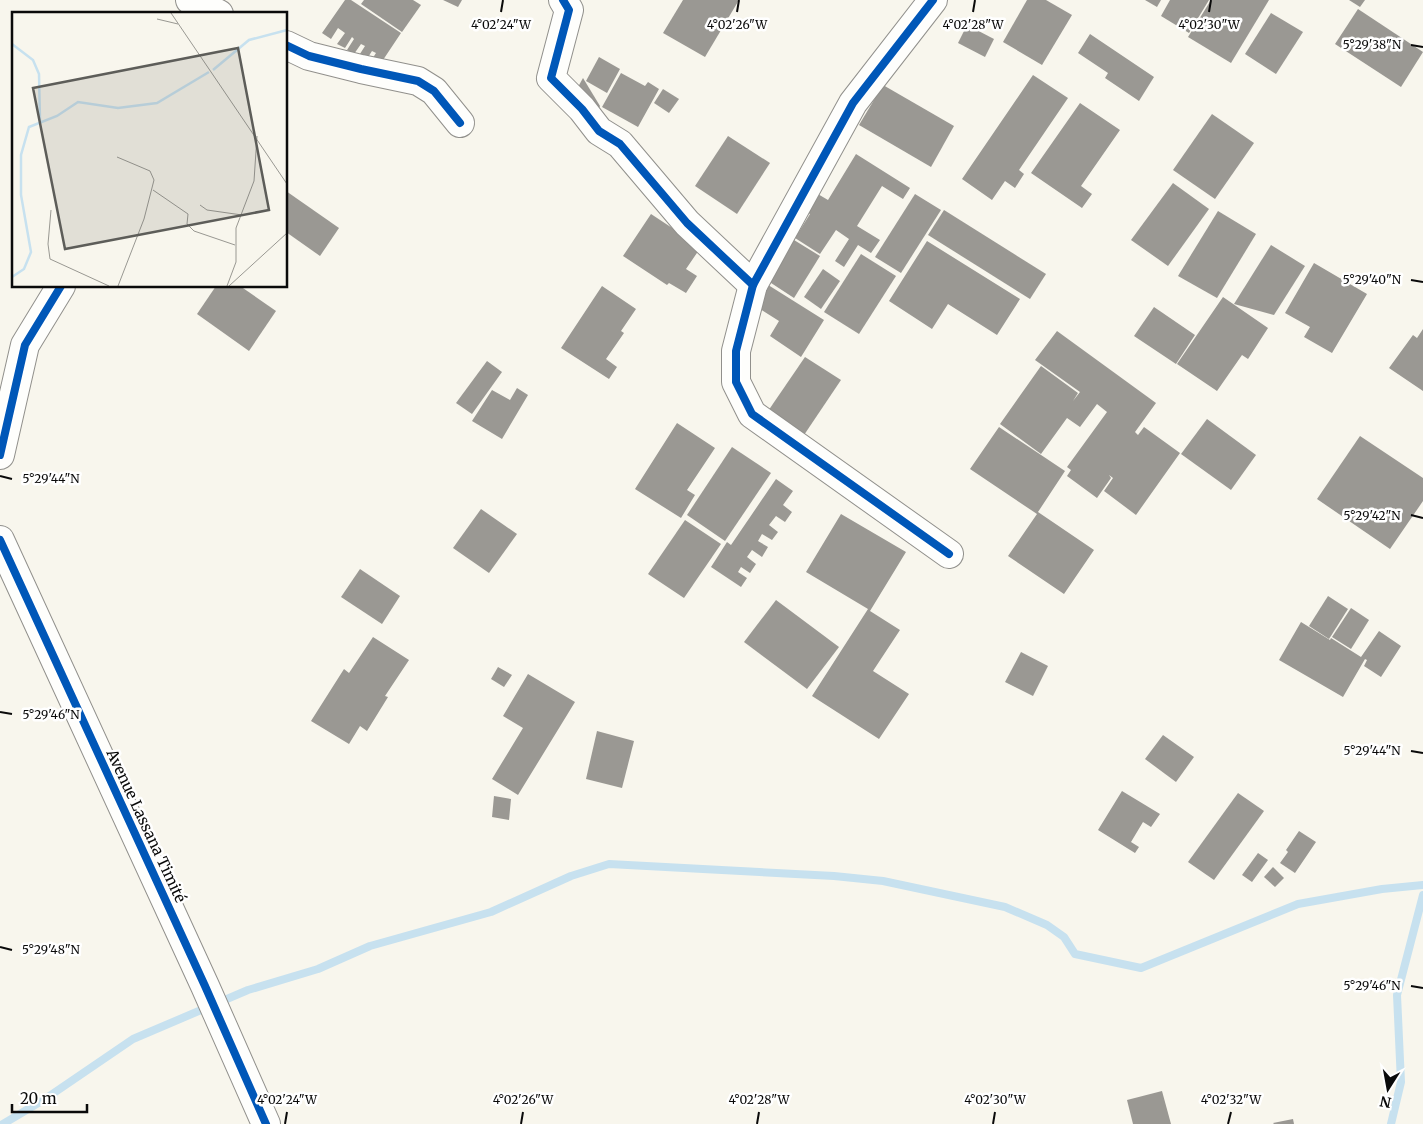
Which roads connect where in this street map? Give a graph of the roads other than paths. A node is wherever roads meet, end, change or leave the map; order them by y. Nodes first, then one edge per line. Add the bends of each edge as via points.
1 (184, 0) edge
2 (190, 0) edge
3 (563, 0) edge
4 (933, 0) edge
5 (177, 12) edge
6 (215, 12) edge
7 (288, 46) edge
8 (460, 123) dead end
9 (753, 285) junction
10 (60, 288) edge
11 (0, 455) edge
12 (0, 540) edge
13 (950, 554) dead end
14 (266, 1124) edge

1 - 5 street
2 - 6 street
3 - 9 street via 568,10 551,78 599,131 620,144 687,223
4 - 9 street via 853,103
7 - 8 street via 309,56 418,81 434,91
9 - 13 street via 736,351 736,382 752,414
10 - 11 street via 25,345
12 - 14 street, Avenue Lassana Timité

